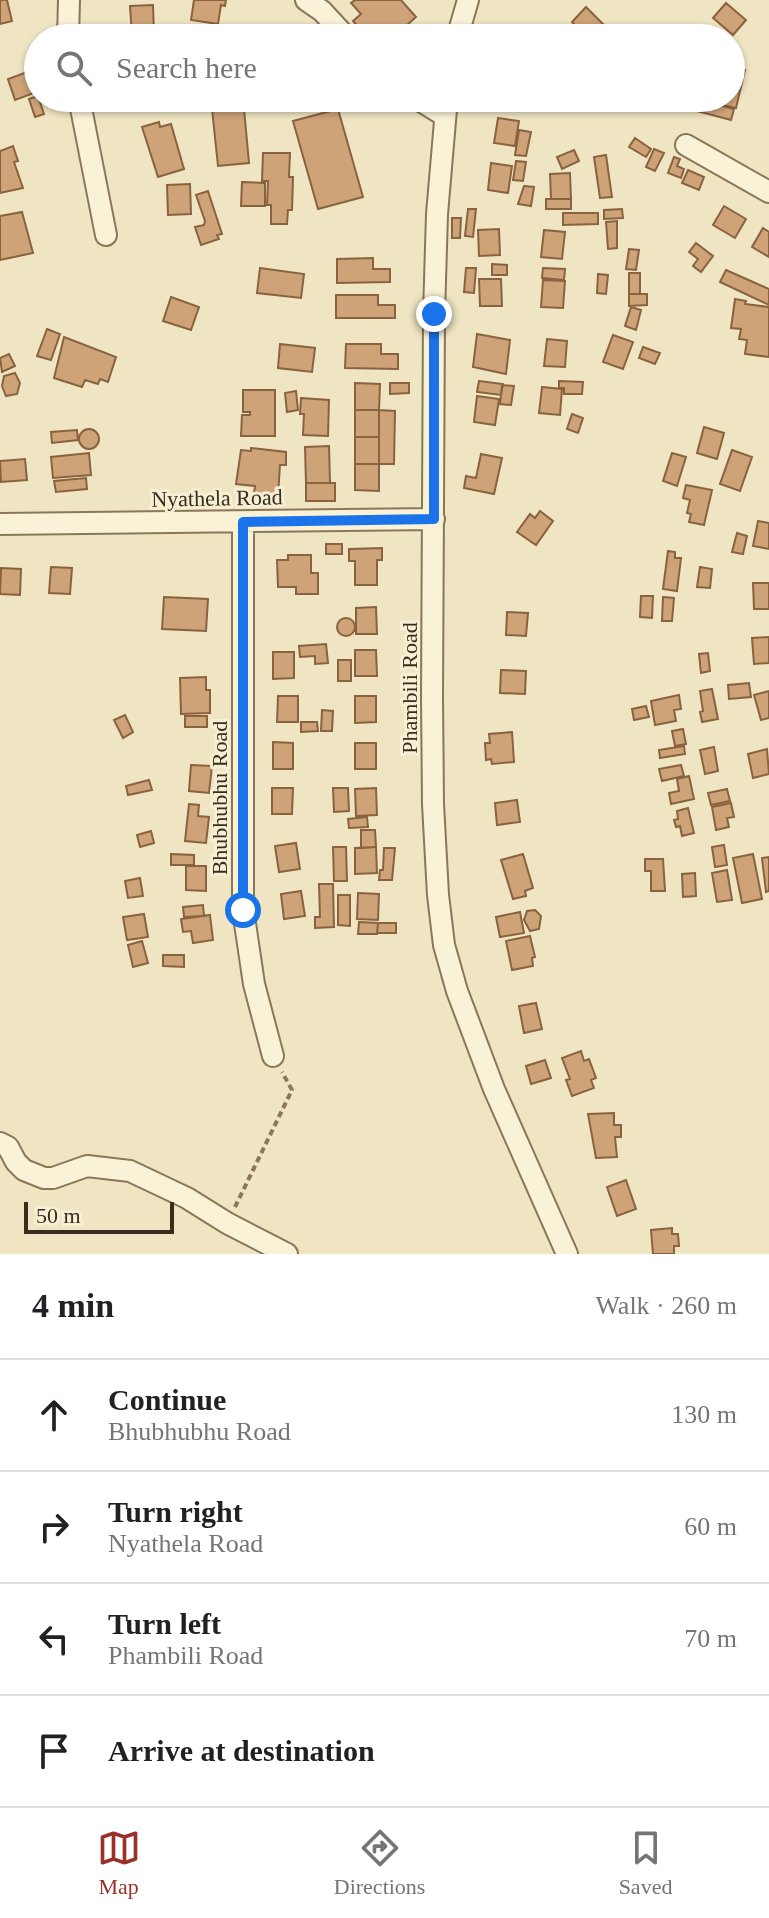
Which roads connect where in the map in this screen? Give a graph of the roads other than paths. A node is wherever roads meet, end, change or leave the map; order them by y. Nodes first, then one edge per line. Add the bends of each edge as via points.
1 (69, 0) edge
2 (468, 0) edge
3 (315, 4) edge
4 (68, 24) edge
5 (334, 24) edge
6 (461, 24) edge
7 (82, 112) edge
8 (446, 112) edge
9 (686, 145) dead end
10 (769, 192) edge
11 (106, 235) dead end
12 (434, 519) junction
13 (243, 522) junction
14 (0, 524) edge
15 (273, 1056) road end
16 (0, 1143) edge
17 (287, 1254) edge
18 (567, 1254) edge

1 - 4 street
2 - 6 street
3 - 5 street
7 - 11 street
8 - 12 street, Phambili Road via 437,214
9 - 10 street
12 - 13 street, Nyathela Road
12 - 18 street, Phambili Road via 433,804 444,945 494,1089
13 - 14 street, Nyathela Road
13 - 15 street, Bhubhubhu Road via 243,910 254,984
16 - 17 street via 35,1176 53,1178 87,1166 130,1171

